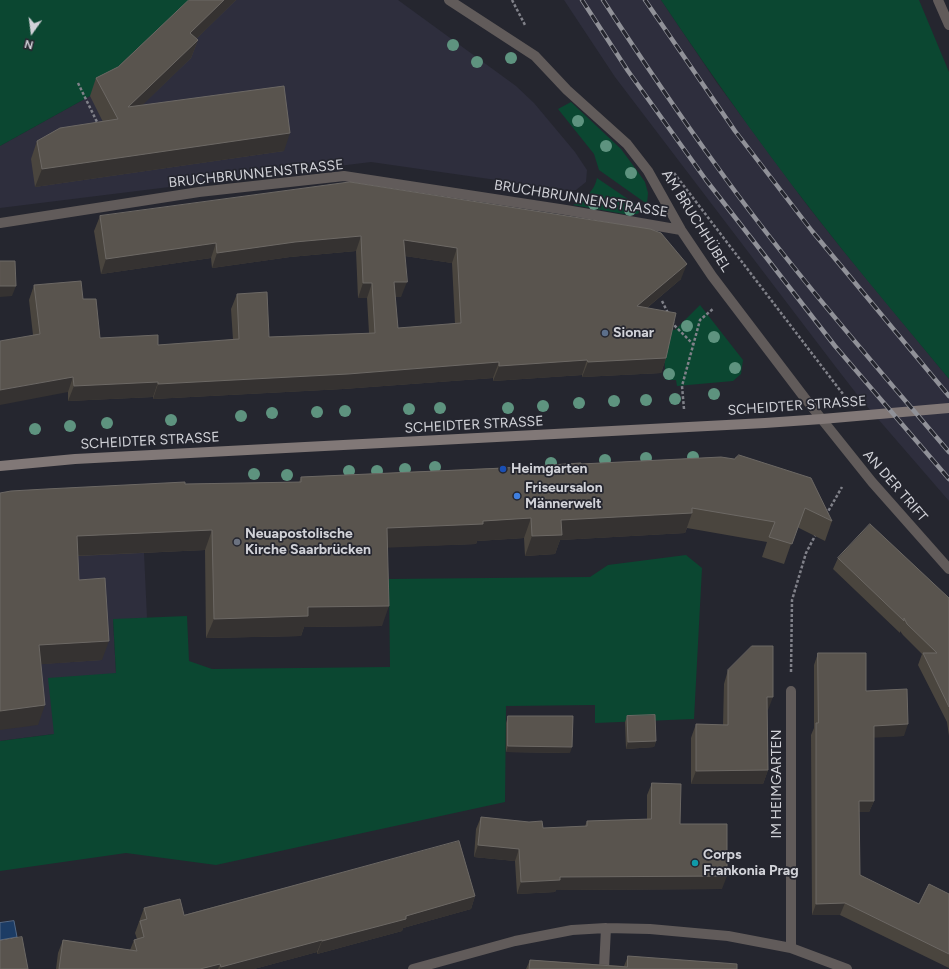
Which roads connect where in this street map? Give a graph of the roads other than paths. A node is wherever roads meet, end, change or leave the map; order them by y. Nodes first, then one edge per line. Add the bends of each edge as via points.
1 (449, 0) edge
2 (938, 0) edge
3 (949, 25) edge
4 (0, 223) edge
5 (681, 230) junction
6 (949, 408) edge
7 (822, 419) junction
8 (0, 466) edge
9 (949, 569) edge
10 (792, 691) road end
11 (606, 928) junction
12 (791, 948) junction
13 (413, 969) edge
14 (604, 969) edge
15 (847, 969) edge

1 - 5 street, AM BRUCHHÜBEL via 535,56 567,90 627,144 648,171
2 - 3 street
4 - 5 street, BRUCHBRUNNENSTRASSE via 199,192 344,176
5 - 7 street, AM BRUCHHÜBEL via 712,276
6 - 7 main road, SCHEIDTER STRASSE
7 - 8 main road, SCHEIDTER STRASSE via 75,459
7 - 9 street, AN DER TRIFT via 872,482
10 - 12 street, IM HEIMGARTEN
11 - 12 street via 728,936
11 - 13 street via 572,930 515,941
11 - 14 street
12 - 15 street

